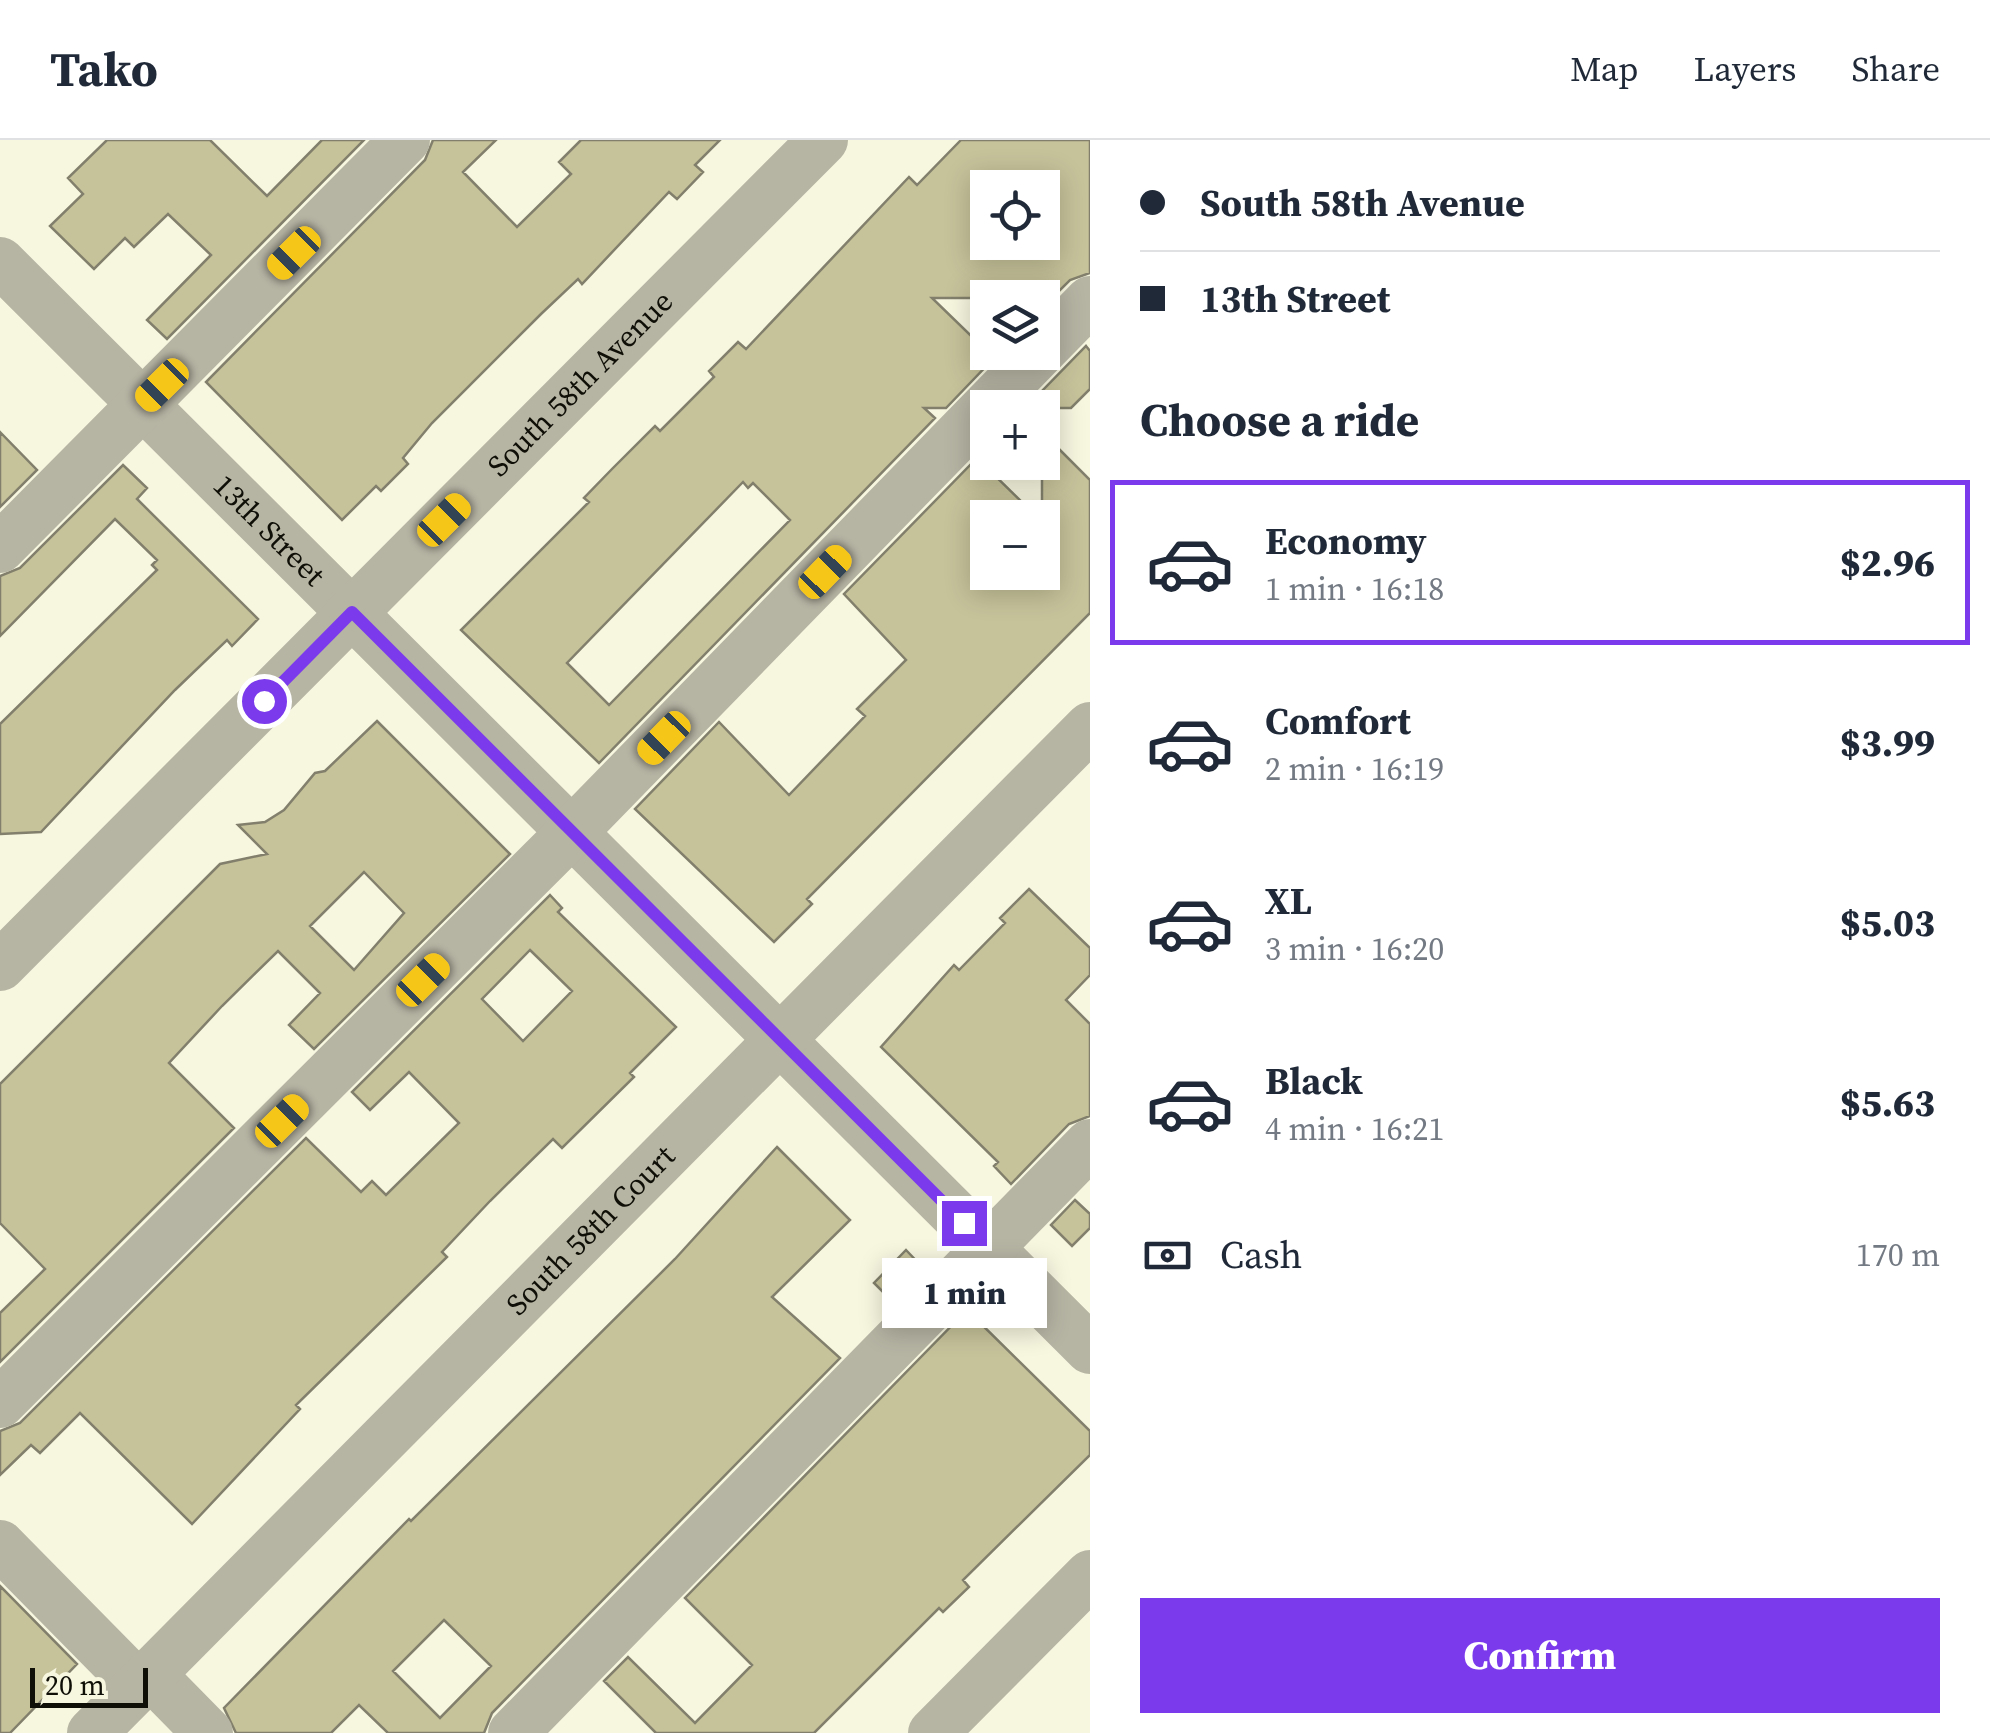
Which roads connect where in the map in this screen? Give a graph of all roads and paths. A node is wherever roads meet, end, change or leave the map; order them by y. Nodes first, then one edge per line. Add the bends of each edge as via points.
1 (406, 140) edge
2 (823, 140) edge
3 (0, 262) edge
4 (1090, 301) edge
5 (1060, 332) edge
6 (1022, 370) edge
7 (143, 404) junction
8 (0, 548) edge
9 (352, 612) junction
10 (1090, 727) edge
11 (572, 832) junction
12 (0, 966) edge
13 (780, 1040) junction
14 (1090, 1144) edge
15 (988, 1247) junction
16 (1090, 1348) edge
17 (0, 1403) edge
18 (0, 1545) edge
19 (1090, 1575) edge
20 (144, 1680) junction
21 (92, 1733) edge
22 (208, 1733) edge
23 (513, 1733) edge
24 (933, 1733) edge

1 - 7 street
2 - 9 street, South 58th Avenue
3 - 7 street, 13th Street
4 - 5 street
6 - 11 street
7 - 8 street
7 - 9 street, 13th Street
9 - 11 street, 13th Street
9 - 12 street, South 58th Avenue
10 - 13 street, South 58th Court
11 - 13 street, 13th Street
11 - 17 street
13 - 15 street, 13th Street
13 - 20 street, South 58th Court
14 - 15 street
15 - 16 street, 13th Street
15 - 23 street
18 - 20 street
19 - 24 street
20 - 21 street, South 58th Court
20 - 22 street

